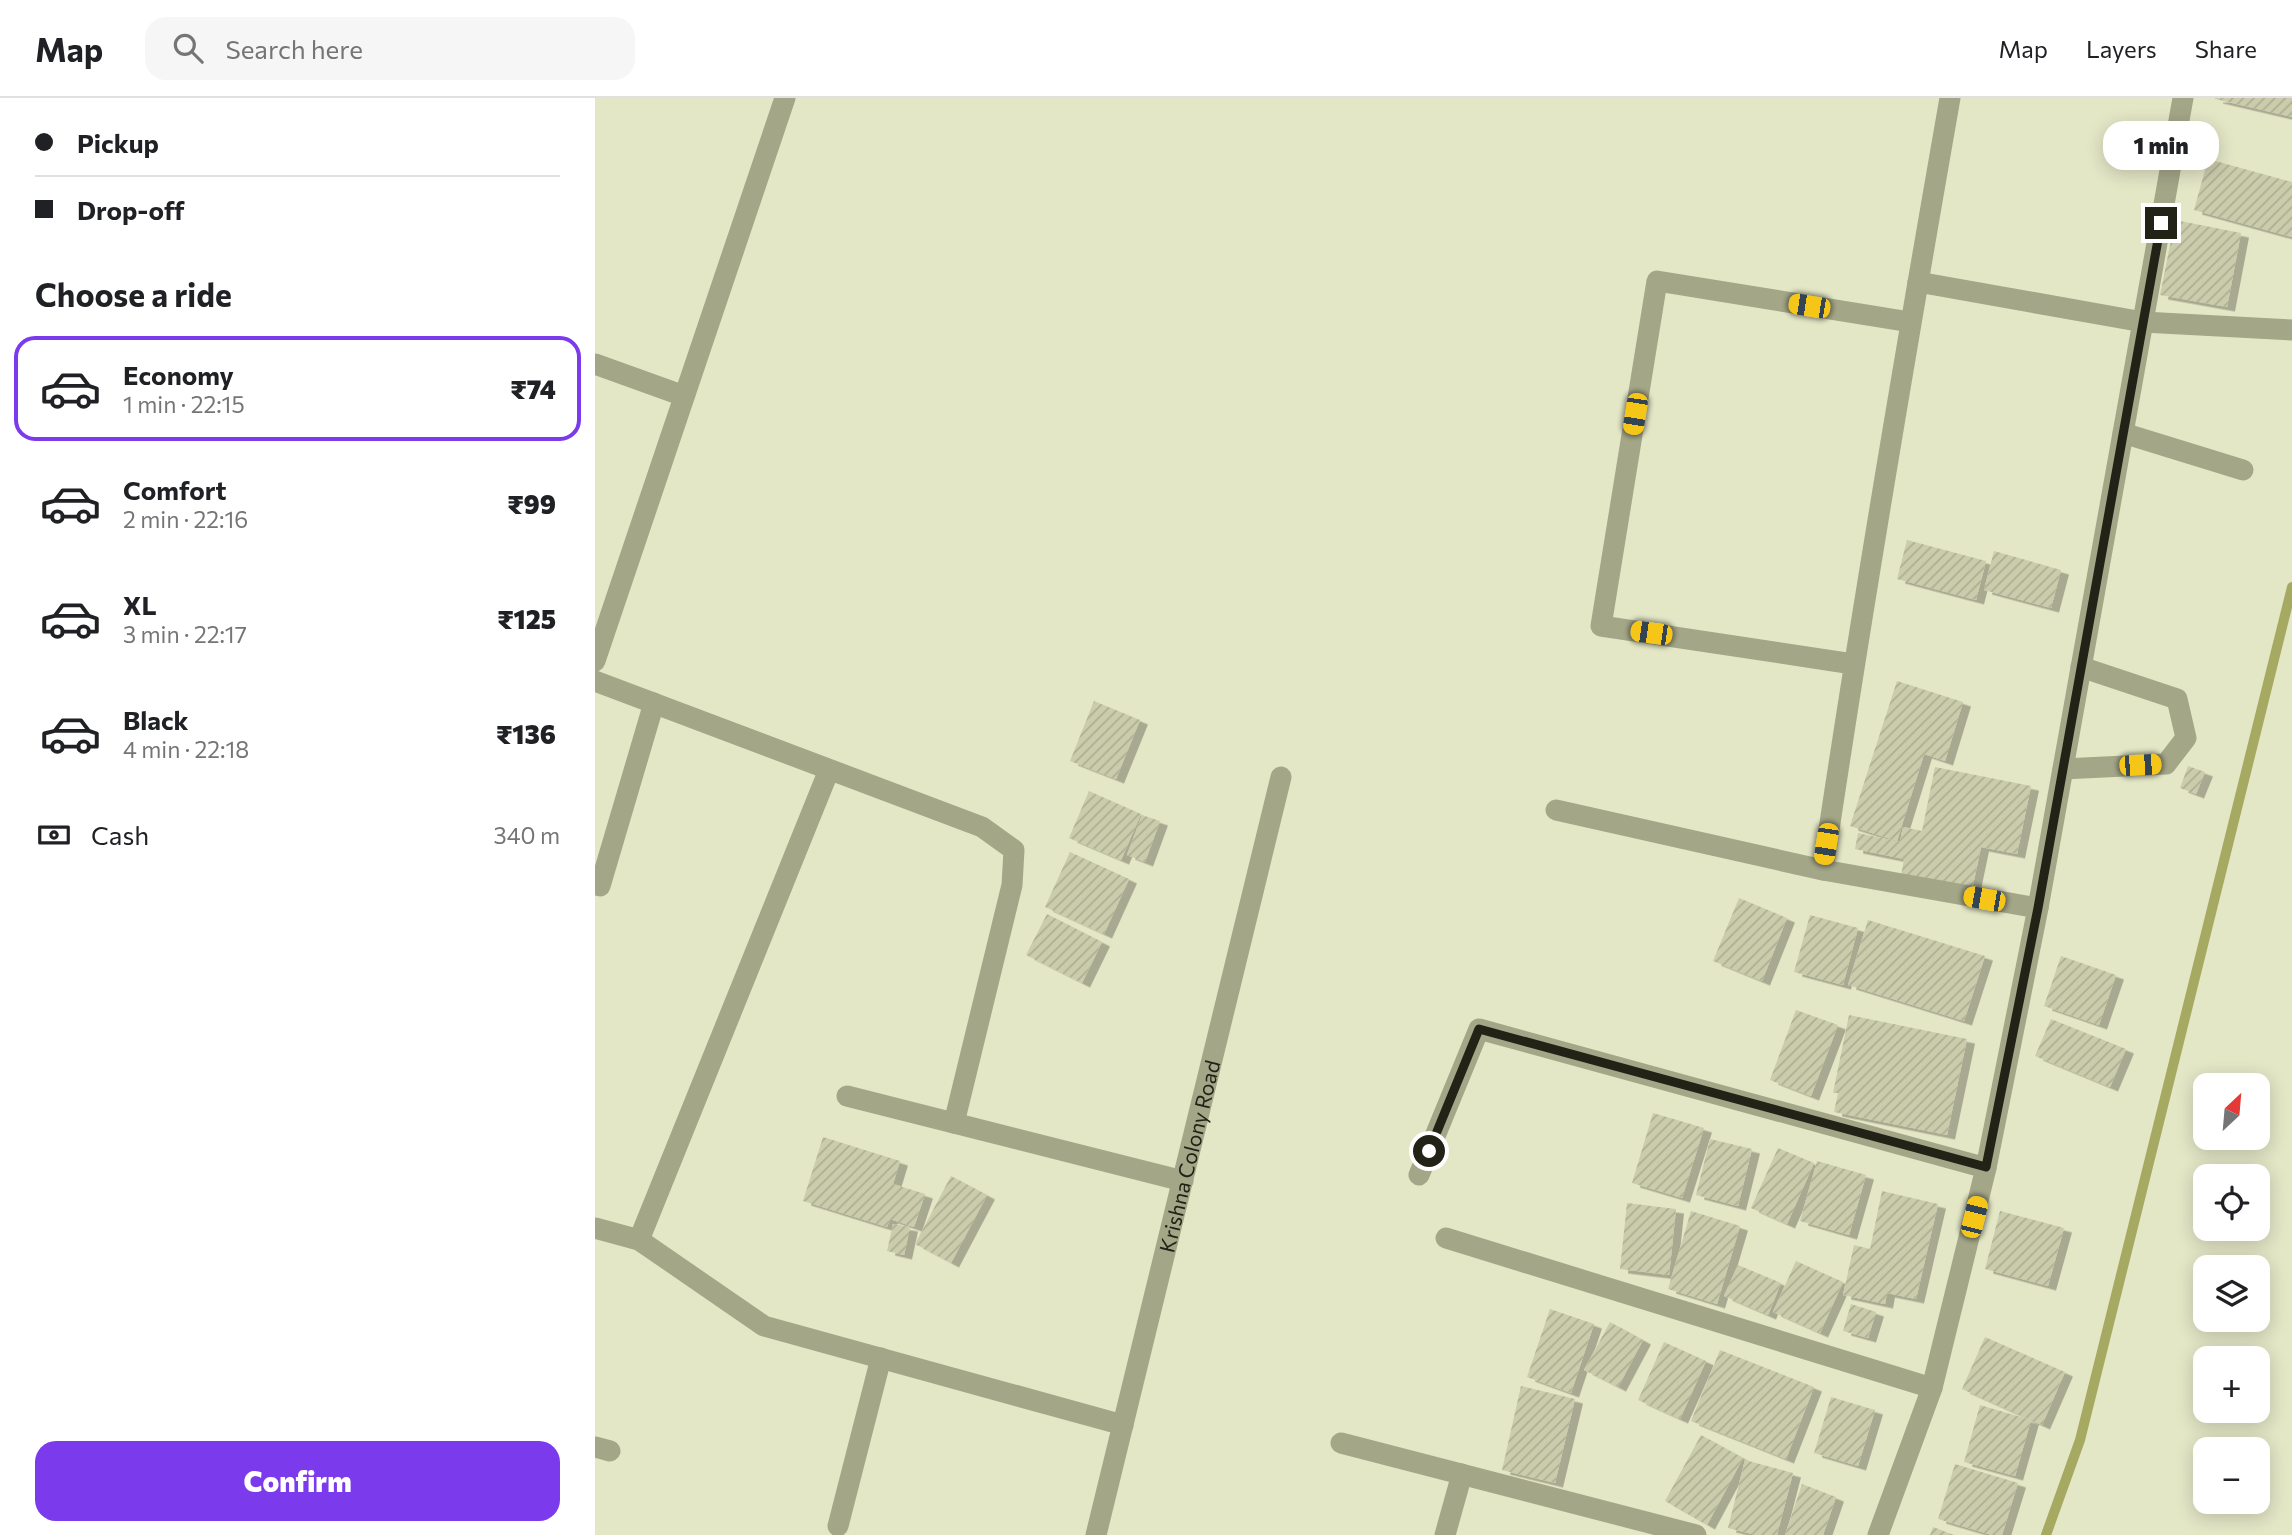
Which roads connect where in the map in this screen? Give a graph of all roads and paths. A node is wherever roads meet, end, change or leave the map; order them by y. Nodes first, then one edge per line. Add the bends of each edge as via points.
1 (785, 98) edge
2 (1950, 98) edge
3 (2183, 98) edge
4 (1918, 282) junction
5 (1910, 322) junction
6 (2143, 323) junction
7 (2292, 330) edge
8 (595, 364) edge
9 (684, 396) junction
10 (2123, 433) junction
11 (2243, 470) dead end
12 (595, 661) edge
13 (1853, 664) junction
14 (2081, 667) junction
15 (595, 681) edge
16 (654, 704) junction
17 (2063, 769) junction
18 (829, 770) junction
19 (1281, 777) dead end
20 (1556, 810) dead end
21 (1823, 870) junction
22 (600, 886) dead end
23 (2038, 908) junction
24 (847, 1096) dead end
25 (954, 1123) junction
26 (1986, 1167) junction
27 (1419, 1175) dead end
28 (1183, 1181) junction
29 (595, 1228) edge
30 (1445, 1238) dead end
31 (639, 1240) junction
32 (881, 1358) junction
33 (1932, 1388) junction
34 (1123, 1425) junction
35 (1341, 1443) dead end
36 (1462, 1474) junction
37 (838, 1525) dead end
38 (1096, 1535) edge
39 (1445, 1535) edge
40 (1696, 1535) edge
41 (1878, 1535) edge

1 - 9 street
2 - 4 street
3 - 6 street
4 - 5 street
4 - 6 street
5 - 13 street
5 - 13 street via 1657,281 1601,626
6 - 7 street
6 - 10 street
8 - 9 street
9 - 12 street
10 - 11 street
10 - 14 street
13 - 21 street
14 - 17 street
14 - 17 street via 2177,699 2186,738 2166,764
15 - 16 street
16 - 18 street
16 - 22 street
17 - 23 street
18 - 25 street via 982,827 1014,850 1013,885
18 - 31 street
19 - 28 street, Krishna Colony Road
20 - 21 street
21 - 23 street
23 - 26 street
24 - 25 street
25 - 28 street
26 - 27 street via 1479,1029
26 - 33 street
28 - 34 street, Krishna Colony Road
29 - 31 street
30 - 33 street
31 - 32 street via 764,1326
32 - 34 street
32 - 37 street
33 - 41 street
34 - 38 street, Krishna Colony Road
35 - 36 street
36 - 39 street
36 - 40 street

